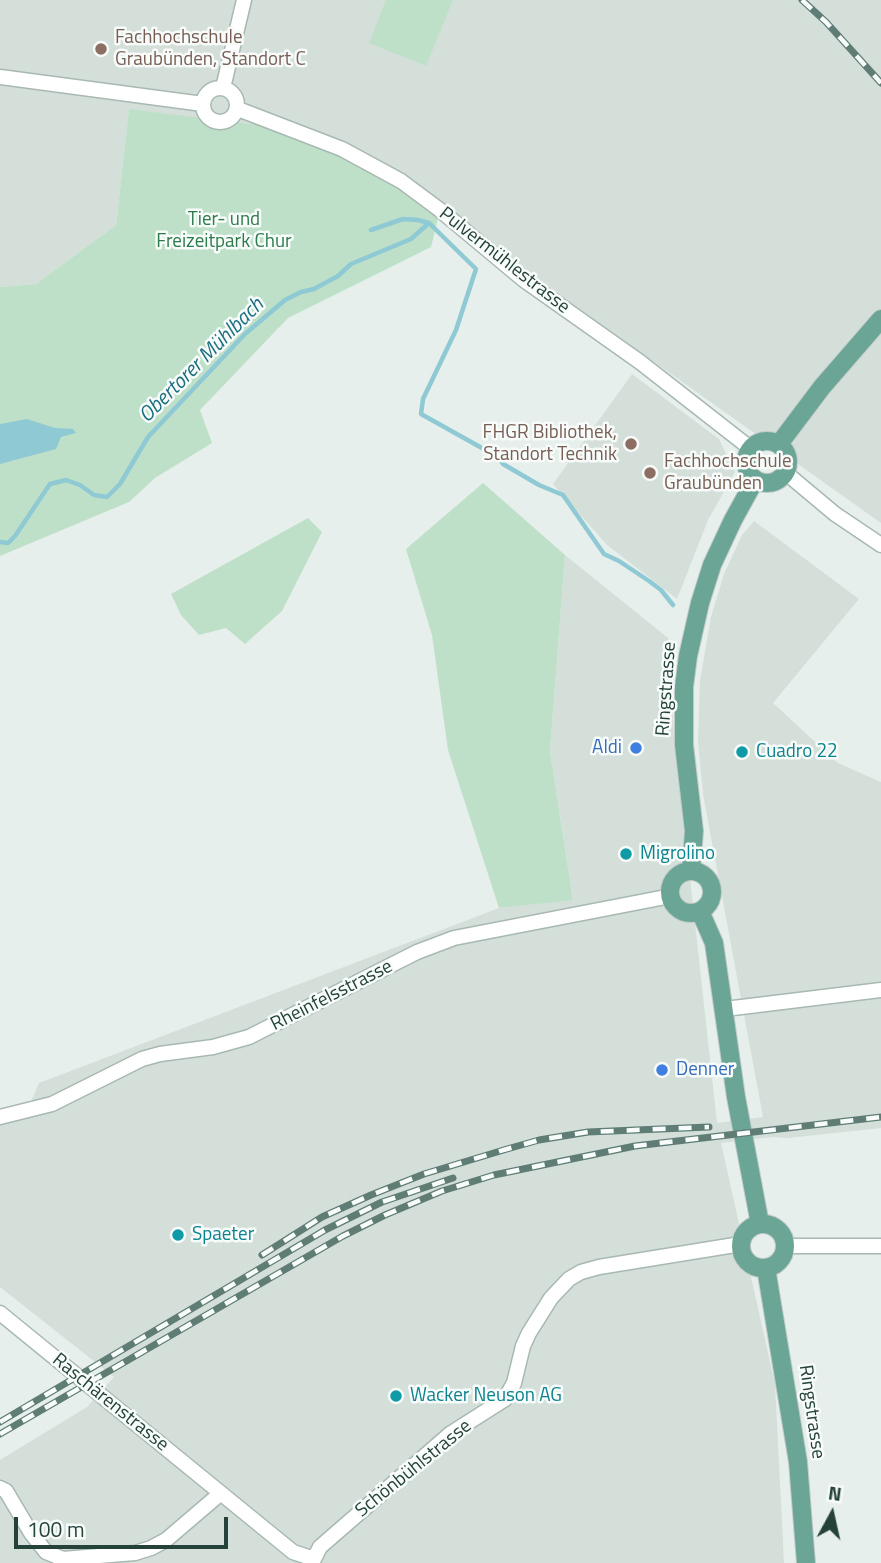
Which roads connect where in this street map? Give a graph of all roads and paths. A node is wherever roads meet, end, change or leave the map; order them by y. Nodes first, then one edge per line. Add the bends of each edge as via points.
1 (244, 0) edge
2 (0, 78) edge
3 (223, 88) junction
4 (203, 104) junction
5 (237, 109) junction
6 (881, 319) edge
7 (779, 444) junction
8 (750, 448) junction
9 (786, 473) junction
10 (755, 480) junction
11 (881, 545) edge
12 (691, 871) junction
13 (671, 896) junction
14 (700, 911) junction
15 (881, 990) edge
16 (724, 1009) junction
17 (0, 1117) edge
18 (760, 1224) junction
19 (741, 1244) junction
20 (785, 1246) junction
21 (881, 1246) edge
22 (766, 1268) junction
23 (0, 1313) edge
24 (0, 1488) edge
25 (220, 1493) junction
26 (314, 1561) edge
27 (806, 1563) edge

1 - 3 street
2 - 4 street
3 - 4 street via 208,92
3 - 5 street via 236,97
4 - 5 street via 215,122 228,121
5 - 8 street, Pulvermühlestrasse via 342,149 409,187 524,281 640,362
6 - 7 main road
7 - 8 main road via 761,441
7 - 9 main road via 787,454
8 - 10 main road via 747,468
9 - 10 main road via 772,483
9 - 11 street
10 - 12 main road, Ringstrasse via 712,565 688,656 684,745 694,831
12 - 13 main road via 675,879
12 - 14 main road via 703,874 712,890 710,902
13 - 14 main road via 682,911
13 - 17 street, Rheinfelsstrasse via 454,938 416,952 249,1037 142,1059 52,1104
14 - 16 main road via 712,936
15 - 16 street
16 - 18 main road
18 - 19 main road via 747,1231
18 - 20 main road via 778,1229
19 - 22 main road via 746,1260
19 - 26 street, Schönbühlstrasse via 599,1267 569,1279 529,1333 505,1399 450,1434 320,1547
20 - 21 street
20 - 22 main road via 780,1261
22 - 27 main road, Ringstrasse via 798,1462
23 - 25 street, Raschärenstrasse
24 - 25 street via 46,1552 63,1559 151,1548
25 - 26 street, Raschärenstrasse via 293,1552

